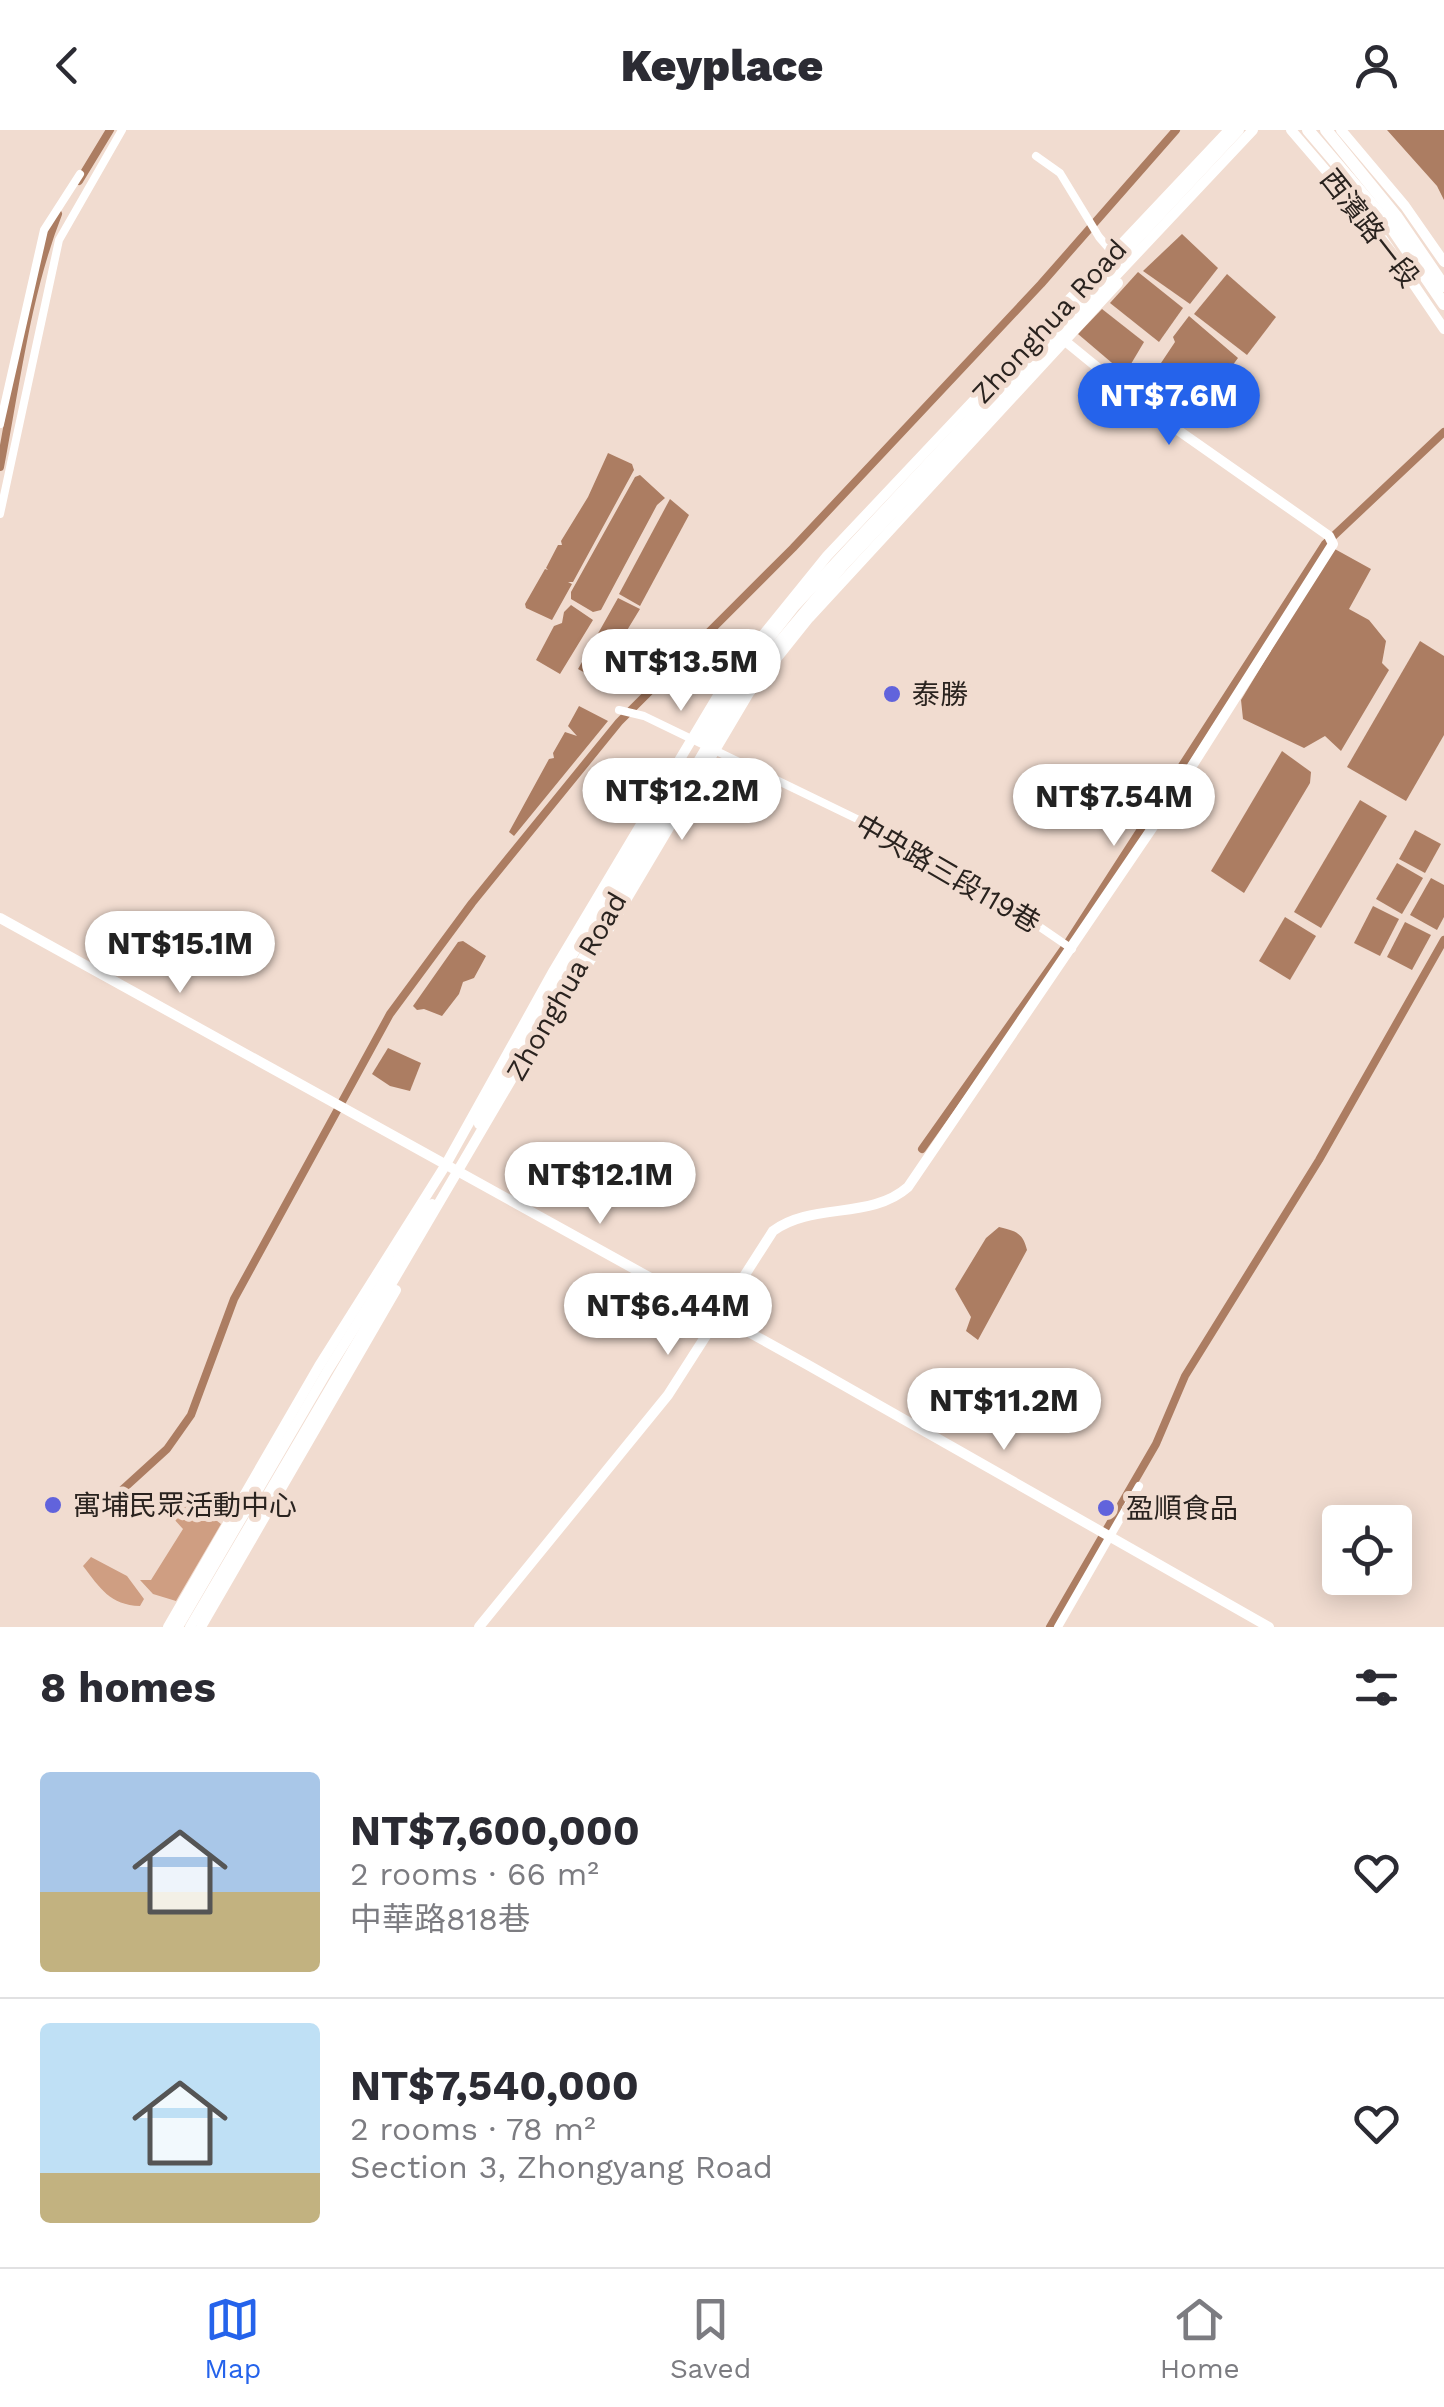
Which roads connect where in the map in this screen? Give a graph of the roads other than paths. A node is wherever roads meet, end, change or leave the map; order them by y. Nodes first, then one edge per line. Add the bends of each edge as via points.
1 (122, 130) edge
2 (1229, 130) edge
3 (1239, 130) edge
4 (1253, 130) edge
5 (1262, 130) edge
6 (1292, 130) edge
7 (1308, 130) edge
8 (1326, 130) edge
9 (1341, 130) edge
10 (1036, 156) dead end
11 (80, 174) dead end
12 (1113, 253) junction
13 (1422, 262) junction
14 (1444, 262) edge
15 (1444, 286) edge
16 (1444, 304) edge
17 (1059, 329) junction
18 (1444, 329) edge
19 (0, 424) edge
20 (0, 514) edge
21 (619, 710) dead end
22 (702, 745) junction
23 (0, 918) edge
24 (1072, 949) junction
25 (455, 1171) junction
26 (719, 1316) junction
27 (1139, 1486) dead end
28 (1111, 1536) junction
29 (168, 1627) edge
30 (178, 1627) edge
31 (190, 1627) edge
32 (202, 1627) edge
33 (479, 1627) edge
34 (1058, 1627) edge
35 (1269, 1627) edge

1 - 20 street via 55,252
2 - 12 main road, Zhonghua Road
3 - 17 main road, Zhonghua Road
4 - 17 main road, Zhonghua Road
5 - 17 main road, Zhonghua Road
6 - 18 main road, 西濱路一段 via 1376,230
7 - 13 highway
8 - 13 highway
9 - 14 main road, 西濱路一段
10 - 12 street via 1060,174
11 - 19 street via 44,230
12 - 17 main road, Zhonghua Road
13 - 15 highway
13 - 16 highway
17 - 22 main road, Zhonghua Road
17 - 22 main road, Zhonghua Road via 789,600 729,677
17 - 24 main road via 1152,412 1333,544
21 - 22 street, 中央路三段119巷
22 - 24 street, 中央路三段119巷 via 857,819
22 - 25 main road, Zhonghua Road
22 - 25 main road, Zhonghua Road via 554,970
23 - 25 main road
24 - 26 main road via 908,1187 890,1200 777,1228
25 - 26 main road
25 - 29 main road, Zhonghua Road via 319,1366
25 - 30 main road, Zhonghua Road via 328,1370
25 - 31 main road, Zhonghua Road
25 - 32 main road, Zhonghua Road
26 - 28 main road
26 - 33 main road via 668,1396
27 - 28 street
28 - 34 street
28 - 35 main road

